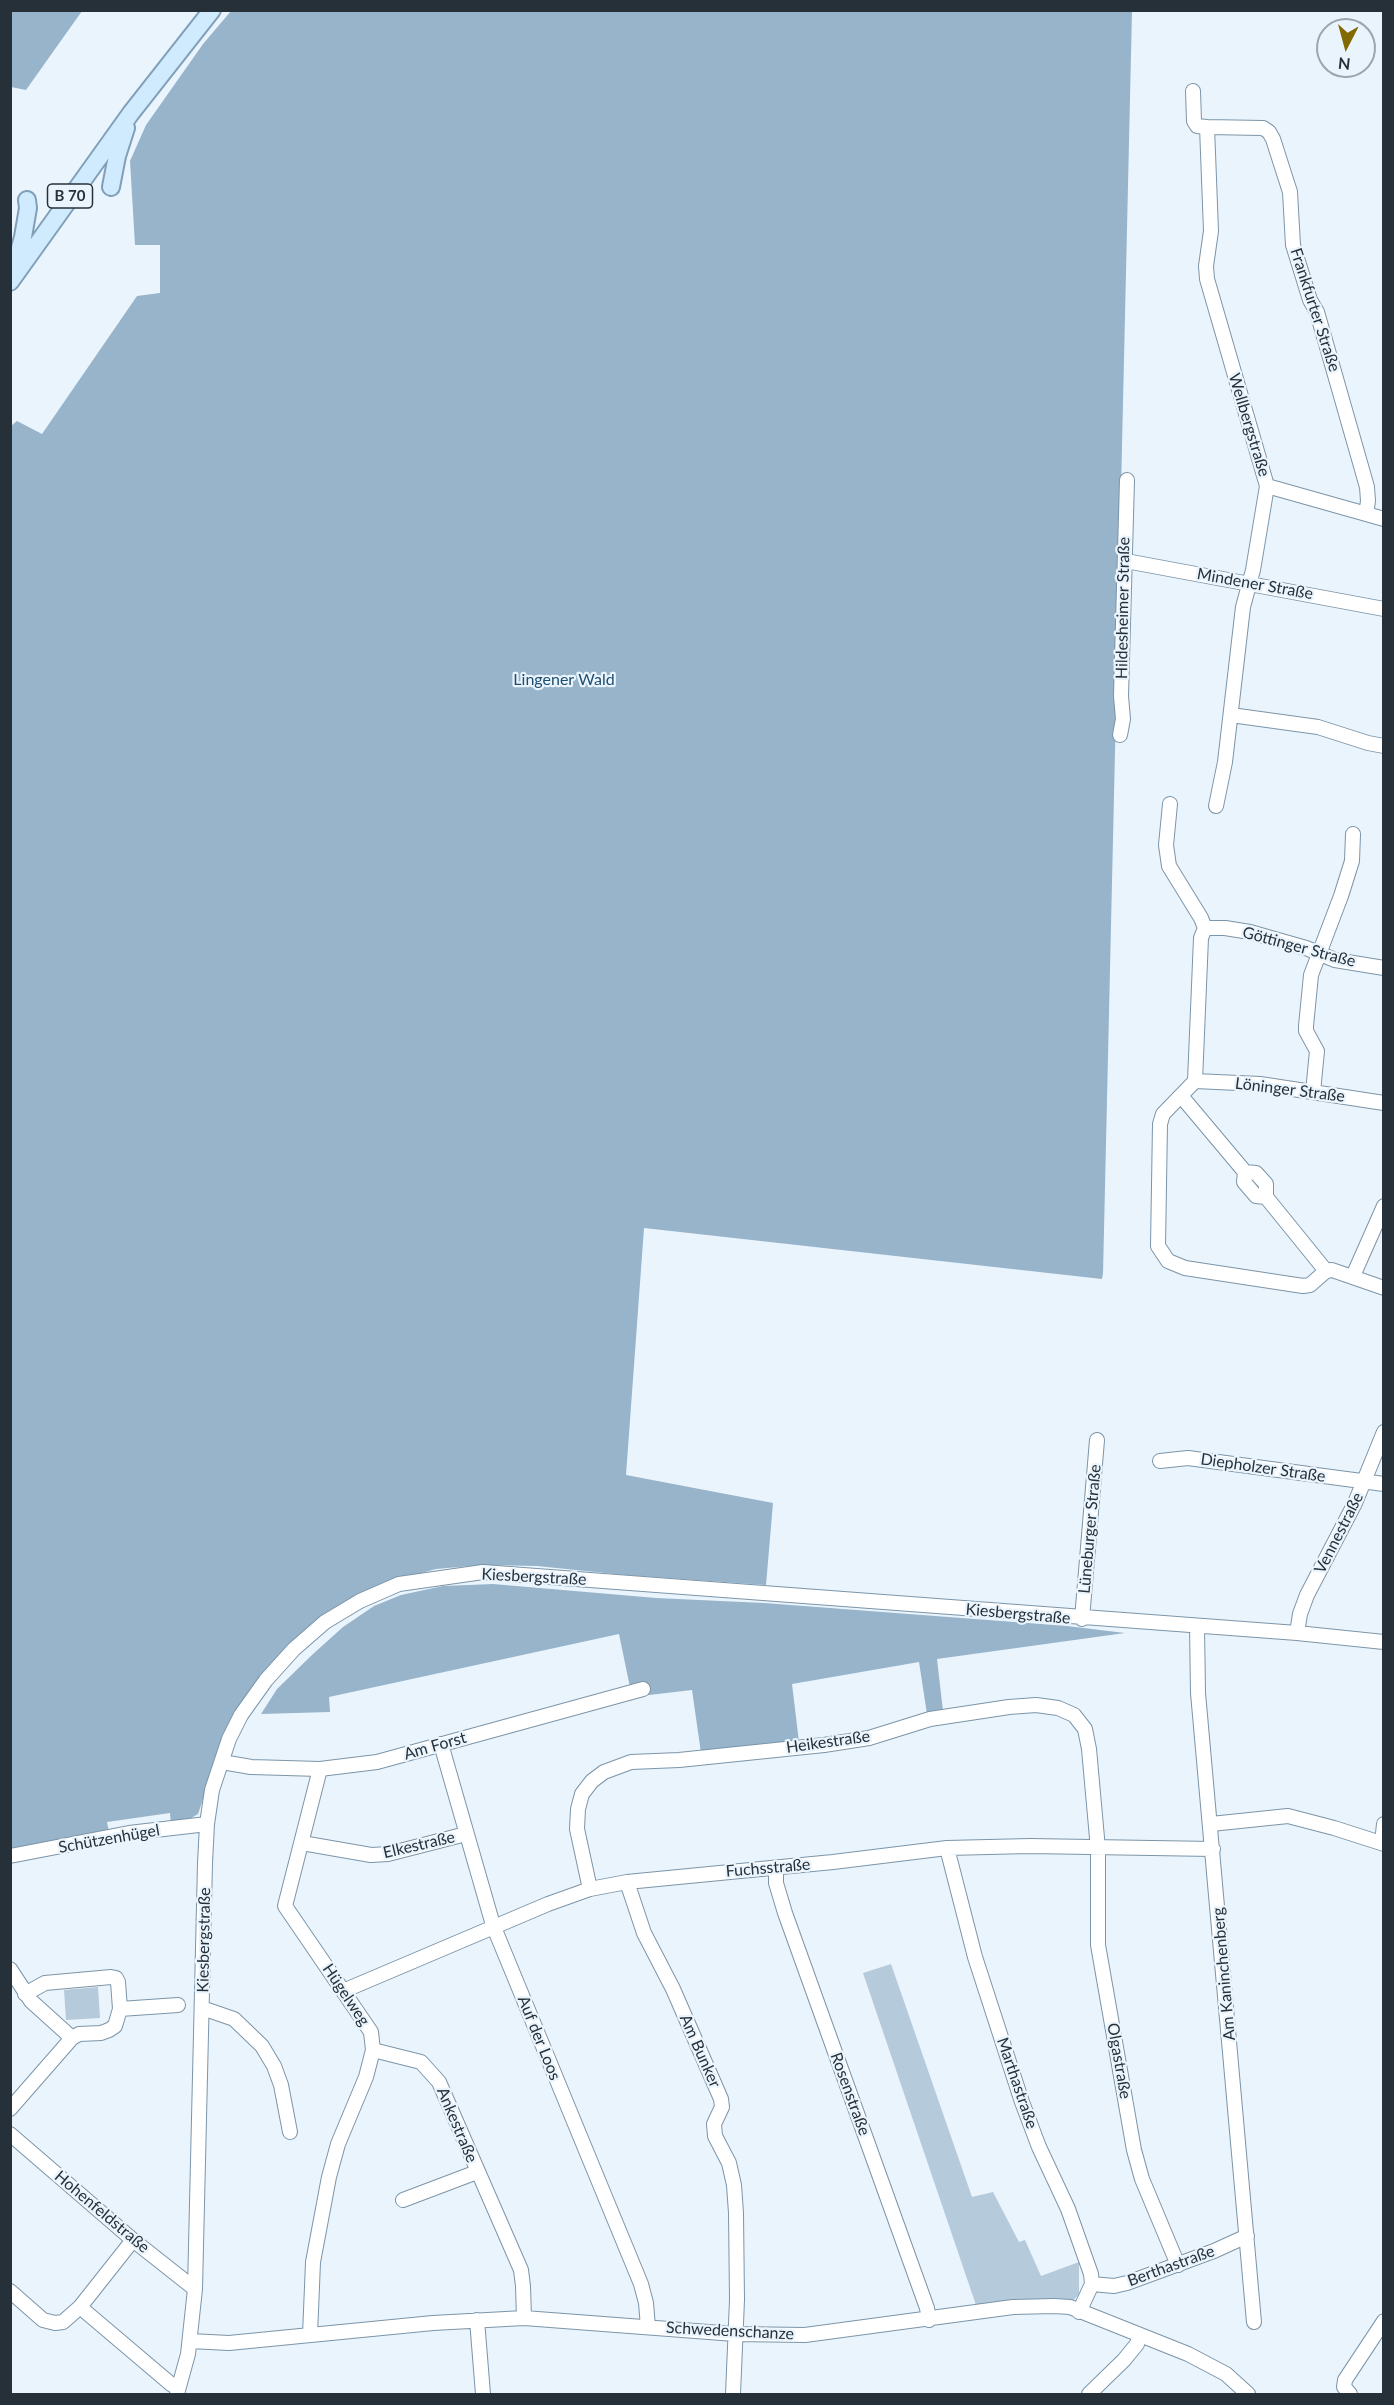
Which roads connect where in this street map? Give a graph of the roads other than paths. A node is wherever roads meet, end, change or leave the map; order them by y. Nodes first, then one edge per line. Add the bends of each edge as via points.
1 (212, 10) edge
2 (1193, 91) dead end
3 (131, 113) junction
4 (1208, 127) junction
5 (111, 187) dead end
6 (27, 200) dead end
7 (11, 281) edge
8 (1127, 480) dead end
9 (1267, 486) junction
10 (1366, 514) junction
11 (1383, 519) edge
12 (1126, 561) junction
13 (1249, 583) junction
14 (1383, 609) edge
15 (1231, 715) junction
16 (1120, 735) dead end
17 (1383, 746) edge
18 (1170, 804) dead end
19 (1216, 806) dead end
20 (1353, 834) dead end
21 (1204, 928) junction
22 (1319, 955) junction
23 (1383, 968) edge
24 (1195, 1081) junction
25 (1313, 1092) junction
26 (1182, 1096) junction
27 (1383, 1103) edge
28 (1383, 1206) edge
29 (1326, 1270) junction
30 (1353, 1276) junction
31 (1383, 1288) edge
32 (1383, 1432) edge
33 (1097, 1440) dead end
34 (1160, 1461) dead end
35 (1365, 1481) junction
36 (1383, 1484) edge
37 (1082, 1619) junction
38 (1197, 1626) junction
39 (1297, 1633) junction
40 (1383, 1642) edge
41 (643, 1689) dead end
42 (441, 1744) junction
43 (222, 1762) junction
44 (320, 1769) junction
45 (207, 1824) junction
46 (1210, 1824) junction
47 (1383, 1824) edge
48 (466, 1834) junction
49 (302, 1843) junction
50 (1382, 1844) edge
51 (947, 1848) junction
52 (1098, 1849) junction
53 (1213, 1849) junction
54 (10, 1856) edge
55 (776, 1868) junction
56 (627, 1882) junction
57 (590, 1889) junction
58 (493, 1925) junction
59 (10, 1969) edge
60 (343, 1990) junction
61 (25, 1994) junction
62 (178, 2005) dead end
63 (202, 2008) junction
64 (120, 2009) junction
65 (72, 2038) junction
66 (373, 2050) junction
67 (10, 2109) edge
68 (290, 2132) dead end
69 (10, 2134) edge
70 (477, 2172) junction
71 (402, 2200) dead end
72 (1247, 2236) junction
73 (133, 2240) junction
74 (1178, 2265) junction
75 (1092, 2284) junction
76 (195, 2289) junction
77 (10, 2291) edge
78 (80, 2307) junction
79 (1079, 2312) junction
80 (524, 2318) junction
81 (477, 2320) junction
82 (928, 2320) junction
83 (1383, 2320) edge
84 (1254, 2322) dead end
85 (648, 2327) junction
86 (735, 2334) junction
87 (310, 2335) junction
88 (1140, 2336) junction
89 (190, 2341) junction
90 (175, 2390) edge
91 (1347, 2391) edge
92 (483, 2394) edge
93 (733, 2394) edge
94 (1089, 2394) edge
95 (1248, 2394) edge

1 - 3 main road, B 70
2 - 4 street via 1194,121 1197,126
3 - 5 main road
3 - 7 main road, B 70
4 - 9 street, Wellbergstraße via 1212,231 1207,279
4 - 10 street, Frankfurter Straße via 1263,128 1272,139 1290,192 1293,245 1317,312 1367,487
6 - 7 main road via 23,237
8 - 12 street, Hildesheimer Straße
9 - 10 street
9 - 13 street, Wellbergstraße
10 - 11 street
12 - 13 street, Mindener Straße
12 - 16 street, Hildesheimer Straße
13 - 14 street, Mindener Straße
13 - 15 street, Wellbergstraße
15 - 17 street via 1318,727
15 - 19 street, Wellbergstraße
18 - 21 street via 1166,846 1169,866
20 - 22 street via 1352,861
21 - 22 street, Göttinger Straße via 1250,932
21 - 24 street
22 - 23 street, Göttinger Straße
22 - 25 street via 1311,975 1306,1026 1317,1051
24 - 25 street, Löninger Straße via 1260,1084
24 - 26 street
25 - 27 street, Löninger Straße
26 - 29 street via 1245,1172 1256,1173 1266,1185 1266,1197
26 - 29 street via 1163,1114 1160,1124 1158,1246 1162,1254 1174,1265 1185,1268 1303,1286 1310,1285
28 - 30 street
29 - 30 street
30 - 31 street
32 - 35 street, Vennestraße
33 - 37 street, Lüneburger Straße
34 - 35 street, Diepholzer Straße via 1188,1458
35 - 36 street, Diepholzer Straße
35 - 39 street, Vennestraße via 1307,1595
37 - 38 street, Kiesbergstraße
37 - 43 street, Kiesbergstraße via 532,1575 483,1572 439,1577 399,1584 325,1622 266,1680 241,1715
38 - 39 street, Kiesbergstraße
38 - 46 street, Am Kaninchenberg via 1198,1693
39 - 40 street, Kiesbergstraße
41 - 42 street, Am Forst
42 - 44 street, Am Forst via 377,1762
42 - 48 street, Auf der Loos
43 - 44 street, Am Forst
43 - 45 street, Kiesbergstraße via 212,1790
44 - 49 street, Hügelweg
45 - 54 street, Schützenhügel via 129,1833
45 - 63 street, Kiesbergstraße
46 - 50 street via 1288,1816
46 - 53 street, Am Kaninchenberg
47 - 50 street
48 - 49 street, Elkestraße via 371,1855
48 - 58 street, Auf der Loos
49 - 60 street, Hügelweg via 285,1906
51 - 52 street, Fuchsstraße
51 - 55 street, Fuchsstraße
51 - 75 street, Marthastraße via 975,1957 1022,2102 1083,2249
52 - 53 street, Fuchsstraße
52 - 57 street, Heikestraße via 1085,1729 1074,1715 1058,1707 1009,1707 930,1719 869,1738 631,1762 603,1772 582,1794 578,1809 577,1829
52 - 74 street, Olgastraße via 1098,1944 1134,2150
53 - 72 street, Am Kaninchenberg
55 - 56 street, Fuchsstraße
55 - 82 street, Rosenstraße via 785,1913 927,2308
56 - 57 street, Fuchsstraße
56 - 86 street, Am Bunker via 644,1933 722,2098 714,2124 734,2185
57 - 58 street, Fuchsstraße
58 - 60 street, Fuchsstraße
58 - 85 street, Auf der Loos via 641,2284
59 - 61 street
60 - 66 street, Hügelweg via 371,2032
61 - 64 street via 45,1983 111,1977 118,1982
61 - 65 street
62 - 64 street
63 - 68 street via 234,2019 262,2046 281,2085
63 - 76 street, Kiesbergstraße
64 - 65 street via 110,2030
65 - 67 street
66 - 70 street, Ankestraße via 422,2062 430,2069
66 - 87 street via 329,2177 313,2262
69 - 73 street, Hohenfeldstraße
70 - 71 street, Ankestraße
70 - 80 street, Ankestraße via 521,2270
72 - 74 street, Berthastraße
72 - 84 street, Am Kaninchenberg
73 - 76 street, Hohenfeldstraße
73 - 78 street
74 - 75 street, Berthastraße via 1114,2286
75 - 79 street
76 - 89 street, Kiesbergstraße
77 - 78 street via 48,2322 63,2322
78 - 90 street
79 - 82 street, Schwedenschanze via 1070,2307 1038,2306
79 - 88 street, Schwedenschanze
80 - 81 street, Schwedenschanze
80 - 85 street, Schwedenschanze
81 - 87 street, Schwedenschanze
81 - 92 street
82 - 86 street, Schwedenschanze via 813,2334
83 - 91 street via 1349,2373
85 - 86 street, Schwedenschanze
86 - 93 street, Am Bunker
87 - 89 street, Schwedenschanze via 229,2343
88 - 94 street via 1124,2361
88 - 95 street, Schwedenschanze via 1213,2366
89 - 90 street, Kiesbergstraße via 183,2379

